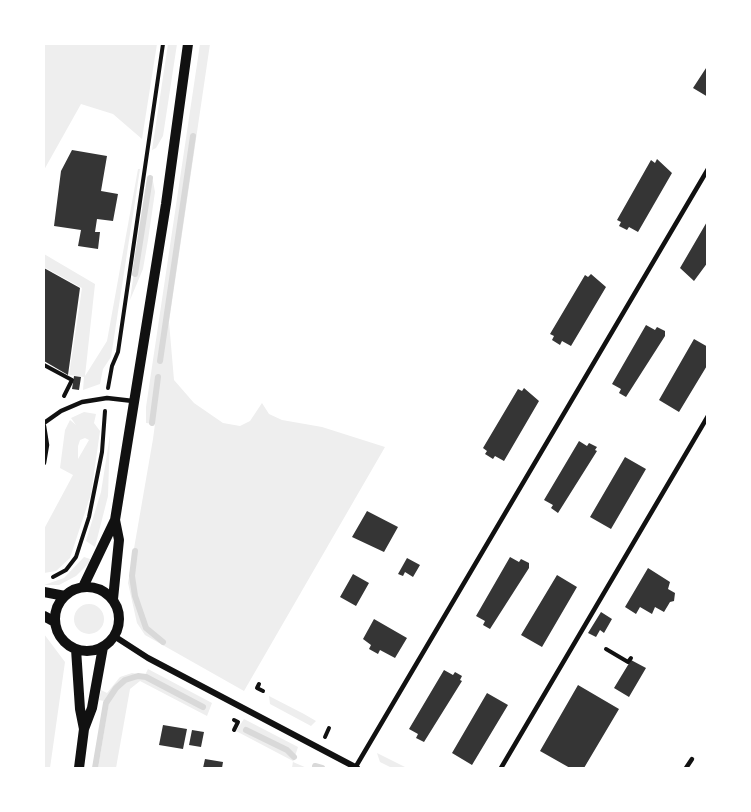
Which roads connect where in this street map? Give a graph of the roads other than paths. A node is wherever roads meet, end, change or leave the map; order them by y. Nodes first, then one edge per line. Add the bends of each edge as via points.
1 (188, 44) edge
2 (708, 169) edge
3 (135, 401) junction
4 (708, 416) edge
5 (44, 424) edge
6 (45, 445) edge
7 (44, 463) edge
8 (115, 520) junction
9 (82, 587) junction
10 (44, 592) edge
11 (65, 596) junction
12 (113, 599) junction
13 (44, 616) edge
14 (56, 622) junction
15 (114, 636) junction
16 (103, 646) junction
17 (76, 648) junction
18 (84, 729) junction
19 (692, 759) dead end
20 (79, 768) edge
21 (356, 768) edge
22 (501, 768) edge
23 (686, 768) edge

1 - 3 street
2 - 21 lane
3 - 5 lane via 107,398 70,406
3 - 8 street
4 - 22 lane
5 - 6 lane
6 - 7 lane
8 - 9 street
8 - 12 street via 120,540
9 - 11 street
9 - 12 street via 99,589
10 - 11 street
11 - 14 street
12 - 15 street via 119,617
13 - 14 street
14 - 17 street via 61,636
15 - 16 street
15 - 21 street via 142,655
16 - 17 street via 91,651
16 - 18 street via 92,708
17 - 18 street
18 - 20 street
19 - 23 lane

